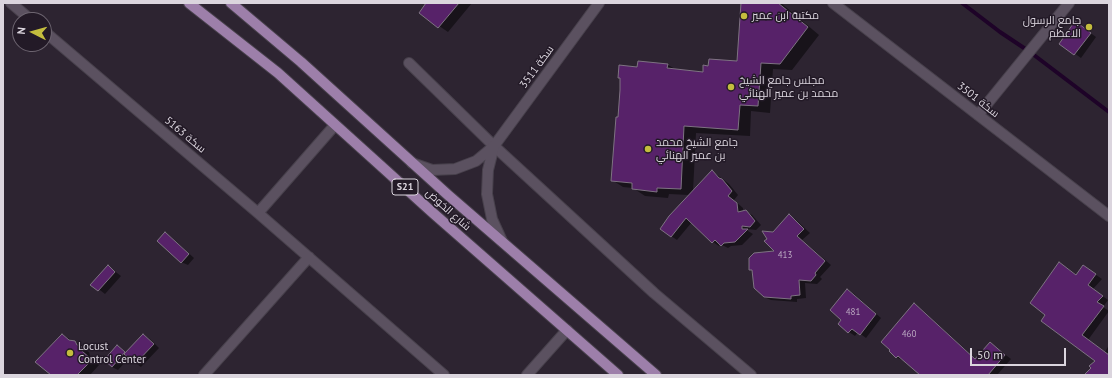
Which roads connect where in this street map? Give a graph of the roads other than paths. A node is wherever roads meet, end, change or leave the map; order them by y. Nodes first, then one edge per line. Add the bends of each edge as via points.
1 (11, 3) edge
2 (189, 3) edge
3 (231, 3) edge
4 (599, 3) edge
5 (833, 3) edge
6 (1069, 3) edge
7 (22, 12) edge
8 (52, 38) edge
9 (409, 63) dead end
10 (978, 115) junction
11 (335, 125) junction
12 (494, 146) junction
13 (411, 162) junction
14 (258, 213) junction
15 (1109, 216) edge
16 (502, 241) junction
17 (309, 257) junction
18 (567, 330) junction
19 (204, 375) edge
20 (444, 375) edge
21 (527, 375) edge
22 (618, 375) edge
23 (656, 375) edge
24 (751, 375) edge

1 - 7 street
2 - 11 main road, شارع الخوض / S21 via 278,73
3 - 13 main road, شارع الخوض / S21 via 301,62
4 - 12 street, سكة 3511
5 - 10 street, سكة 3501
6 - 10 street
8 - 14 street, سكة 5163
9 - 12 street
10 - 15 street, سكة 3501
11 - 14 street
11 - 18 main road, شارع الخوض / S21
12 - 13 street via 476,161 455,169 432,170
12 - 16 street via 488,170 487,194 492,219
12 - 24 street via 654,293
13 - 16 main road, شارع الخوض / S21
14 - 17 street, سكة 5163
16 - 23 main road, شارع الخوض / S21
17 - 19 street
17 - 20 street, سكة 5163
18 - 21 street
18 - 22 main road, شارع الخوض / S21

